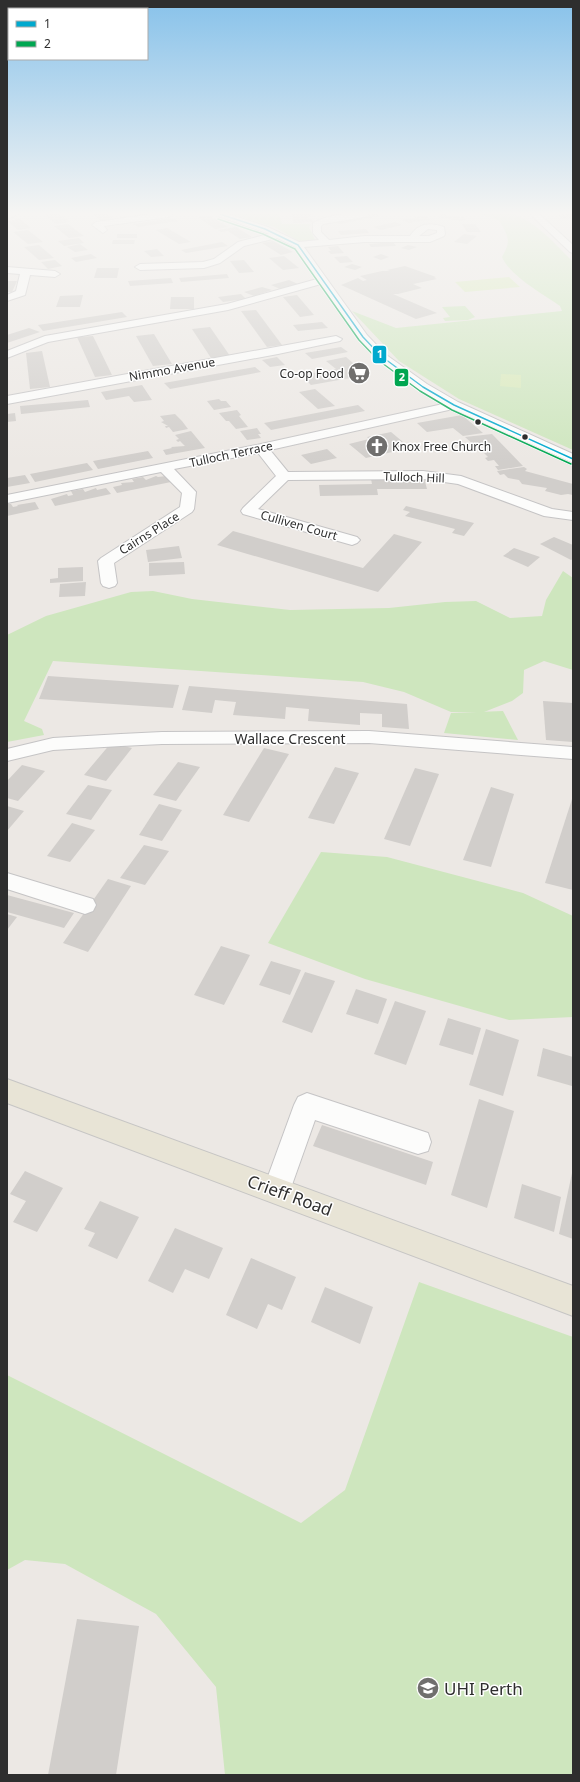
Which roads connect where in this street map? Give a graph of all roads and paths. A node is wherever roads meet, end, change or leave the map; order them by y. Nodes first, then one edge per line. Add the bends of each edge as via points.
1 (266, 297) edge
2 (334, 297) edge
3 (336, 338) dead end
4 (7, 355) edge
5 (7, 400) edge
6 (454, 405) junction
7 (261, 448) junction
8 (573, 459) edge
9 (165, 468) junction
10 (284, 476) junction
11 (7, 499) edge
12 (573, 516) edge
13 (352, 540) dead end
14 (109, 583) dead end
15 (573, 753) edge
16 (7, 755) edge
17 (7, 881) edge
18 (85, 905) dead end
19 (7, 1091) edge
20 (418, 1142) dead end
21 (277, 1190) junction
22 (573, 1301) edge

1 - 4 street via 228,308 45,339
2 - 6 street via 363,337 381,356 423,387
3 - 5 street, Nimmo Avenue
6 - 7 street, Tulloch Terrace via 383,416
6 - 8 street
7 - 9 street, Tulloch Terrace
7 - 10 street
9 - 11 street, Tulloch Terrace
9 - 14 street, Cairns Place via 189,492 187,510 106,561
10 - 12 street, Tulloch Hill via 423,475 461,480 549,513
10 - 13 street, Culliven Court via 248,511
15 - 16 street, Wallace Crescent via 369,737 142,739 52,744
17 - 18 street
19 - 21 main road, Crieff Road
20 - 21 street via 307,1105
21 - 22 main road, Crieff Road

